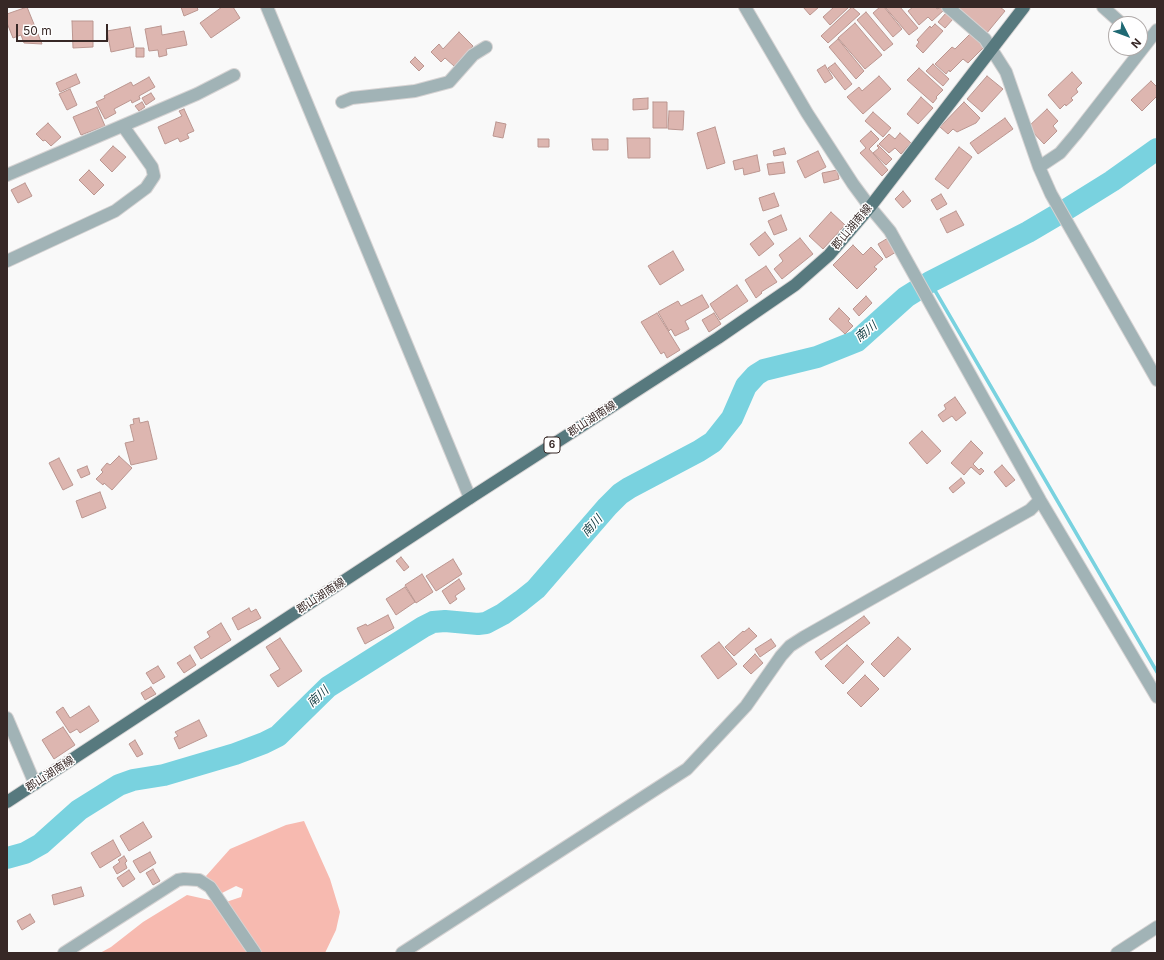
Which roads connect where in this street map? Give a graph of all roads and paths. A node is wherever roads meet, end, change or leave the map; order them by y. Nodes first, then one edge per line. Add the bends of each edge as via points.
1 (267, 7) edge
2 (745, 7) edge
3 (948, 7) edge
4 (1024, 7) edge
5 (1103, 7) edge
6 (1113, 16) edge
7 (1157, 30) edge
8 (1148, 38) edge
9 (486, 47) dead end
10 (991, 50) junction
11 (1133, 56) edge
12 (234, 75) dead end
13 (342, 102) dead end
14 (123, 126) junction
15 (1039, 167) junction
16 (7, 175) edge
17 (870, 207) junction
18 (7, 261) edge
19 (1157, 380) edge
20 (470, 498) junction
21 (1040, 500) junction
22 (1157, 697) edge
23 (7, 718) edge
24 (35, 784) junction
25 (7, 802) edge
26 (1157, 927) edge
27 (64, 953) edge
28 (255, 953) edge
29 (402, 953) edge
30 (1117, 953) edge

1 - 20 street
2 - 17 street via 807,113
3 - 10 street via 985,39
4 - 10 main road, 郡山湖南線 / 6
5 - 6 street
7 - 8 street
9 - 13 street via 473,55 449,82 415,91 352,98
10 - 15 street via 1006,72
10 - 17 main road, 郡山湖南線 / 6
11 - 15 street via 1060,153
12 - 14 street
14 - 16 street
14 - 18 street via 152,167 154,176 146,188 115,211
15 - 19 street via 1056,205
17 - 20 main road, 郡山湖南線 / 6 via 828,255 795,285 718,338
17 - 21 street via 890,230
20 - 24 main road, 郡山湖南線 / 6
21 - 22 street
21 - 29 street via 1030,510 790,646 746,706 687,769
23 - 24 street
24 - 25 main road, 郡山湖南線 / 6
26 - 30 street
27 - 28 street via 178,880 184,879 199,880 210,886

